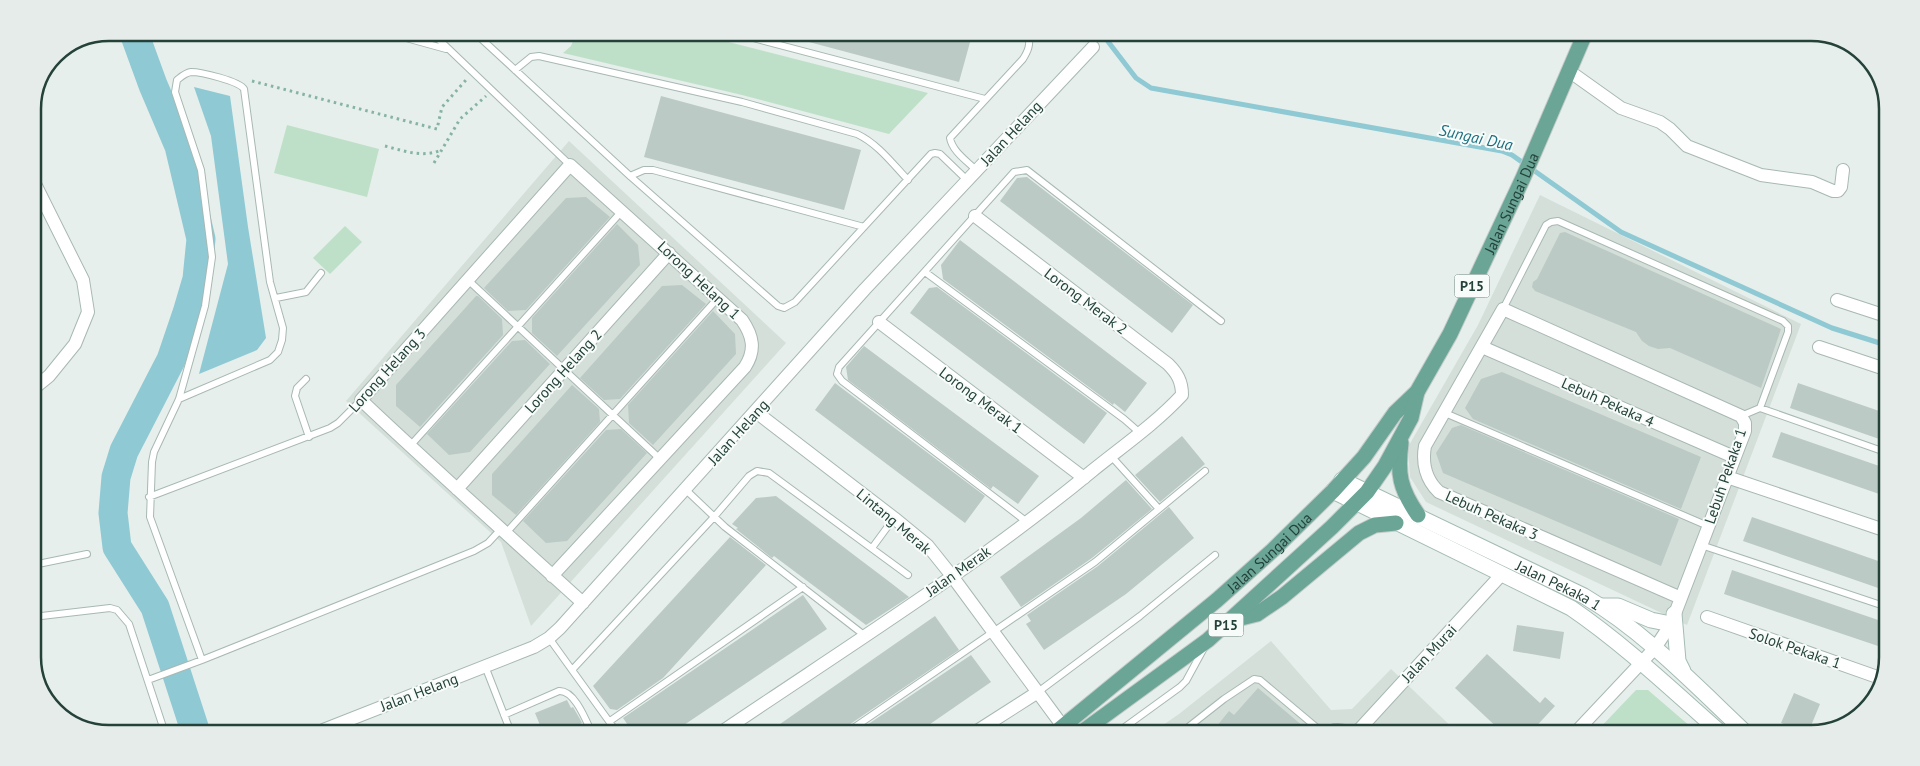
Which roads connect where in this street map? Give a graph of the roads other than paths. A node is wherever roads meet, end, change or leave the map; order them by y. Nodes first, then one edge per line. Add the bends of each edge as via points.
1 (418, 41) edge
2 (440, 41) edge
3 (484, 41) edge
4 (765, 41) edge
5 (1028, 41) edge
6 (1092, 41) edge
7 (1582, 41) edge
8 (448, 49) junction
9 (515, 70) junction
10 (1569, 71) junction
11 (985, 99) junction
12 (570, 165) junction
13 (976, 170) junction
14 (1842, 170) dead end
15 (630, 176) junction
16 (908, 180) junction
17 (967, 180) junction
18 (41, 196) edge
19 (622, 210) junction
20 (975, 216) junction
21 (864, 227) junction
22 (669, 252) junction
23 (925, 272) junction
24 (321, 273) dead end
25 (468, 281) junction
26 (276, 298) junction
27 (718, 298) junction
28 (1837, 300) dead end
29 (1503, 309) junction
30 (1879, 314) edge
31 (1220, 321) dead end
32 (879, 322) junction
33 (518, 326) junction
34 (1819, 347) dead end
35 (1482, 348) junction
36 (1879, 367) edge
37 (564, 370) junction
38 (306, 379) dead end
39 (41, 382) edge
40 (1417, 392) junction
41 (1182, 395) joint
42 (179, 399) junction
43 (361, 400) junction
44 (1760, 408) junction
45 (756, 412) junction
46 (1444, 413) junction
47 (612, 415) junction
48 (1741, 416) junction
49 (1140, 434) junction
50 (1402, 436) junction
51 (309, 437) junction
52 (410, 446) junction
53 (1879, 450) edge
54 (1111, 456) junction
55 (1734, 457) junction
56 (659, 458) junction
57 (1205, 471) dead end
58 (1727, 477) junction
59 (1084, 478) junction
60 (1338, 486) junction
61 (457, 489) junction
62 (686, 490) junction
63 (150, 497) junction
64 (1361, 497) junction
65 (1159, 509) junction
66 (1418, 515) junction
67 (714, 517) junction
68 (894, 518) junction
69 (1028, 522) junction
70 (1396, 523) junction
71 (1708, 526) junction
72 (1879, 528) edge
73 (504, 531) junction
74 (1701, 545) junction
75 (872, 548) junction
76 (87, 554) dead end
77 (1215, 555) dead end
78 (41, 563) edge
79 (1502, 574) junction
80 (908, 575) dead end
81 (552, 576) junction
82 (952, 576) junction
83 (803, 587) junction
84 (1681, 598) junction
85 (583, 604) junction
86 (1879, 604) edge
87 (1601, 606) junction
88 (41, 616) edge
89 (1706, 617) dead end
90 (1672, 619) junction
91 (1232, 620) junction
92 (993, 631) junction
93 (864, 635) junction
94 (548, 638) junction
95 (1208, 640) junction
96 (1655, 648) junction
97 (202, 660) junction
98 (1642, 662) junction
99 (485, 666) junction
100 (572, 670) junction
101 (1685, 675) junction
102 (1875, 676) edge
103 (148, 680) junction
104 (1038, 692) junction
105 (504, 715) junction
106 (610, 721) junction
107 (162, 725) edge
108 (347, 725) edge
109 (508, 725) edge
110 (588, 725) edge
111 (612, 725) edge
112 (732, 725) edge
113 (858, 725) edge
114 (988, 725) edge
115 (1059, 725) edge
116 (1068, 725) edge
117 (1092, 725) edge
118 (1128, 725) edge
119 (1191, 725) edge
120 (1315, 725) edge
121 (1363, 725) edge
122 (1583, 725) edge
123 (1712, 725) edge
124 (1738, 725) edge

1 - 8 lane
2 - 8 lane, Lorong Helang 1
3 - 9 lane
4 - 11 lane
5 - 11 lane via 1024,59
6 - 13 street, Jalan Helang
7 - 10 main road, Jalan Sungai Dua / P15
8 - 12 lane, Lorong Helang 1
9 - 15 lane
9 - 16 lane via 531,57 540,56 742,102 857,134 873,143
10 - 14 street via 1621,108 1660,122 1687,146 1761,175 1812,182 1838,191
10 - 40 main road, Jalan Sungai Dua / P15 via 1450,334
11 - 13 lane via 950,138 958,152
12 - 19 street, Lorong Helang 1
12 - 25 street, Lorong Helang 3
13 - 17 street, Jalan Helang
15 - 21 lane via 653,170
15 - 21 lane via 784,308 795,302
16 - 17 lane via 935,153
16 - 21 lane
17 - 45 street, Jalan Helang
18 - 39 street via 83,280 88,312 75,344
19 - 22 street, Lorong Helang 1
19 - 33 lane
20 - 23 lane
20 - 31 lane via 1014,172 1027,170
20 - 41 street, Lorong Merak 2 via 1168,364 1179,377
22 - 27 street, Lorong Helang 1
22 - 37 street, Lorong Helang 2
23 - 32 lane
23 - 49 lane
24 - 26 lane via 306,292
25 - 33 lane
25 - 43 street, Lorong Helang 3
26 - 42 lane via 283,328 278,352 259,366
26 - 42 lane via 270,282 244,89 240,84 193,72 185,74 177,80 175,92 201,170 212,258 206,306
27 - 47 lane
27 - 56 street, Lorong Helang 1 via 749,330 753,341 750,360
28 - 30 street
29 - 35 street, Lebuh Pekaka 3
29 - 44 lane via 1546,225 1558,221 1784,321 1788,332
29 - 48 street, Lebuh Pekaka 1
32 - 59 street, Lorong Merak 1
32 - 69 lane via 838,367 837,374 842,381
33 - 37 lane
33 - 52 lane
34 - 36 street
35 - 46 street, Lebuh Pekaka 3
35 - 55 street, Lebuh Pekaka 4
37 - 47 lane
37 - 61 street, Lorong Helang 2
38 - 51 lane via 296,388 295,396
40 - 50 main road, Jalan Sungai Dua / P15 via 1411,418
40 - 60 main road, Jalan Sungai Dua / P15 via 1395,414
41 - 49 street, Jalan Merak
42 - 63 lane via 154,452
43 - 51 lane, Lorong Helang 3 via 338,423
43 - 52 street
44 - 48 lane
44 - 53 lane
45 - 62 street, Jalan Helang
45 - 68 street, Lintang Merak
46 - 71 lane
46 - 84 street, Lebuh Pekaka 3 via 1425,446 1423,458 1430,484 1439,492
47 - 56 lane
47 - 73 lane
48 - 55 street, Lebuh Pekaka 1 via 1745,431
49 - 54 street, Jalan Merak
50 - 64 main road, Jalan Sungai Dua / P15 via 1385,466
50 - 66 main road via 1400,484
51 - 63 lane, Lorong Helang 3
52 - 61 street
54 - 59 street, Jalan Merak
54 - 65 lane
55 - 58 street, Lebuh Pekaka 1
56 - 81 street, Lorong Helang 1
57 - 65 lane
58 - 71 street, Lebuh Pekaka 1
58 - 72 street
59 - 69 street, Jalan Merak
60 - 64 main road, Jalan Pekaka 1
60 - 116 main road, Jalan Sungai Dua / P15 via 1217,600
61 - 73 street
62 - 67 lane
62 - 85 street, Jalan Helang
63 - 97 lane via 152,527
64 - 66 main road, Jalan Pekaka 1
64 - 70 main road, Jalan Pekaka 1
64 - 91 main road, Jalan Sungai Dua / P15
65 - 92 lane via 1095,562
66 - 87 main road, Jalan Pekaka 1
67 - 75 lane via 749,476 763,471
67 - 83 lane
67 - 100 lane
68 - 75 lane
68 - 82 street, Lintang Merak via 928,546
69 - 82 street, Jalan Merak
70 - 79 main road, Jalan Pekaka 1
70 - 91 main road via 1376,525 1358,533 1282,597 1257,614
71 - 74 street, Lebuh Pekaka 1
73 - 81 street
73 - 97 lane via 474,551
74 - 84 street, Lebuh Pekaka 1
74 - 86 lane
75 - 80 lane
76 - 78 lane
77 - 104 lane
79 - 98 main road, Jalan Pekaka 1 via 1571,608
79 - 121 street, Jalan Murai
81 - 85 street
82 - 92 street, Lintang Merak
82 - 93 street, Jalan Merak
83 - 93 lane
83 - 106 lane
84 - 90 street, Lebuh Pekaka 1
85 - 94 street, Jalan Helang
87 - 90 main road via 1618,606 1650,620
87 - 96 main road, Jalan Pekaka 1
88 - 103 lane via 110,608 117,610 129,624
89 - 102 street, Solok Pekaka 1
90 - 96 street, Lebuh Pekaka 1
90 - 101 main road via 1678,661
91 - 95 main road, Jalan Sungai Dua / P15
92 - 104 street, Lintang Merak
92 - 113 lane
93 - 112 street, Jalan Merak
94 - 99 street, Jalan Helang via 534,647
94 - 100 lane
95 - 117 main road, Jalan Sungai Dua / P15
95 - 118 lane via 1186,681
96 - 98 street, Lebuh Pekaka 1
96 - 101 main road, Jalan Pekaka 1
97 - 103 lane
98 - 122 street, Lebuh Pekaka 1
98 - 123 main road, Jalan Pekaka 1
99 - 105 lane
99 - 108 street, Jalan Helang
100 - 106 lane
101 - 124 main road, Jalan Pekaka 1
103 - 107 lane
104 - 114 street
104 - 115 street, Lintang Merak
105 - 109 lane
105 - 110 lane via 563,690 582,711
106 - 111 lane
119 - 120 lane via 1254,679 1260,680

